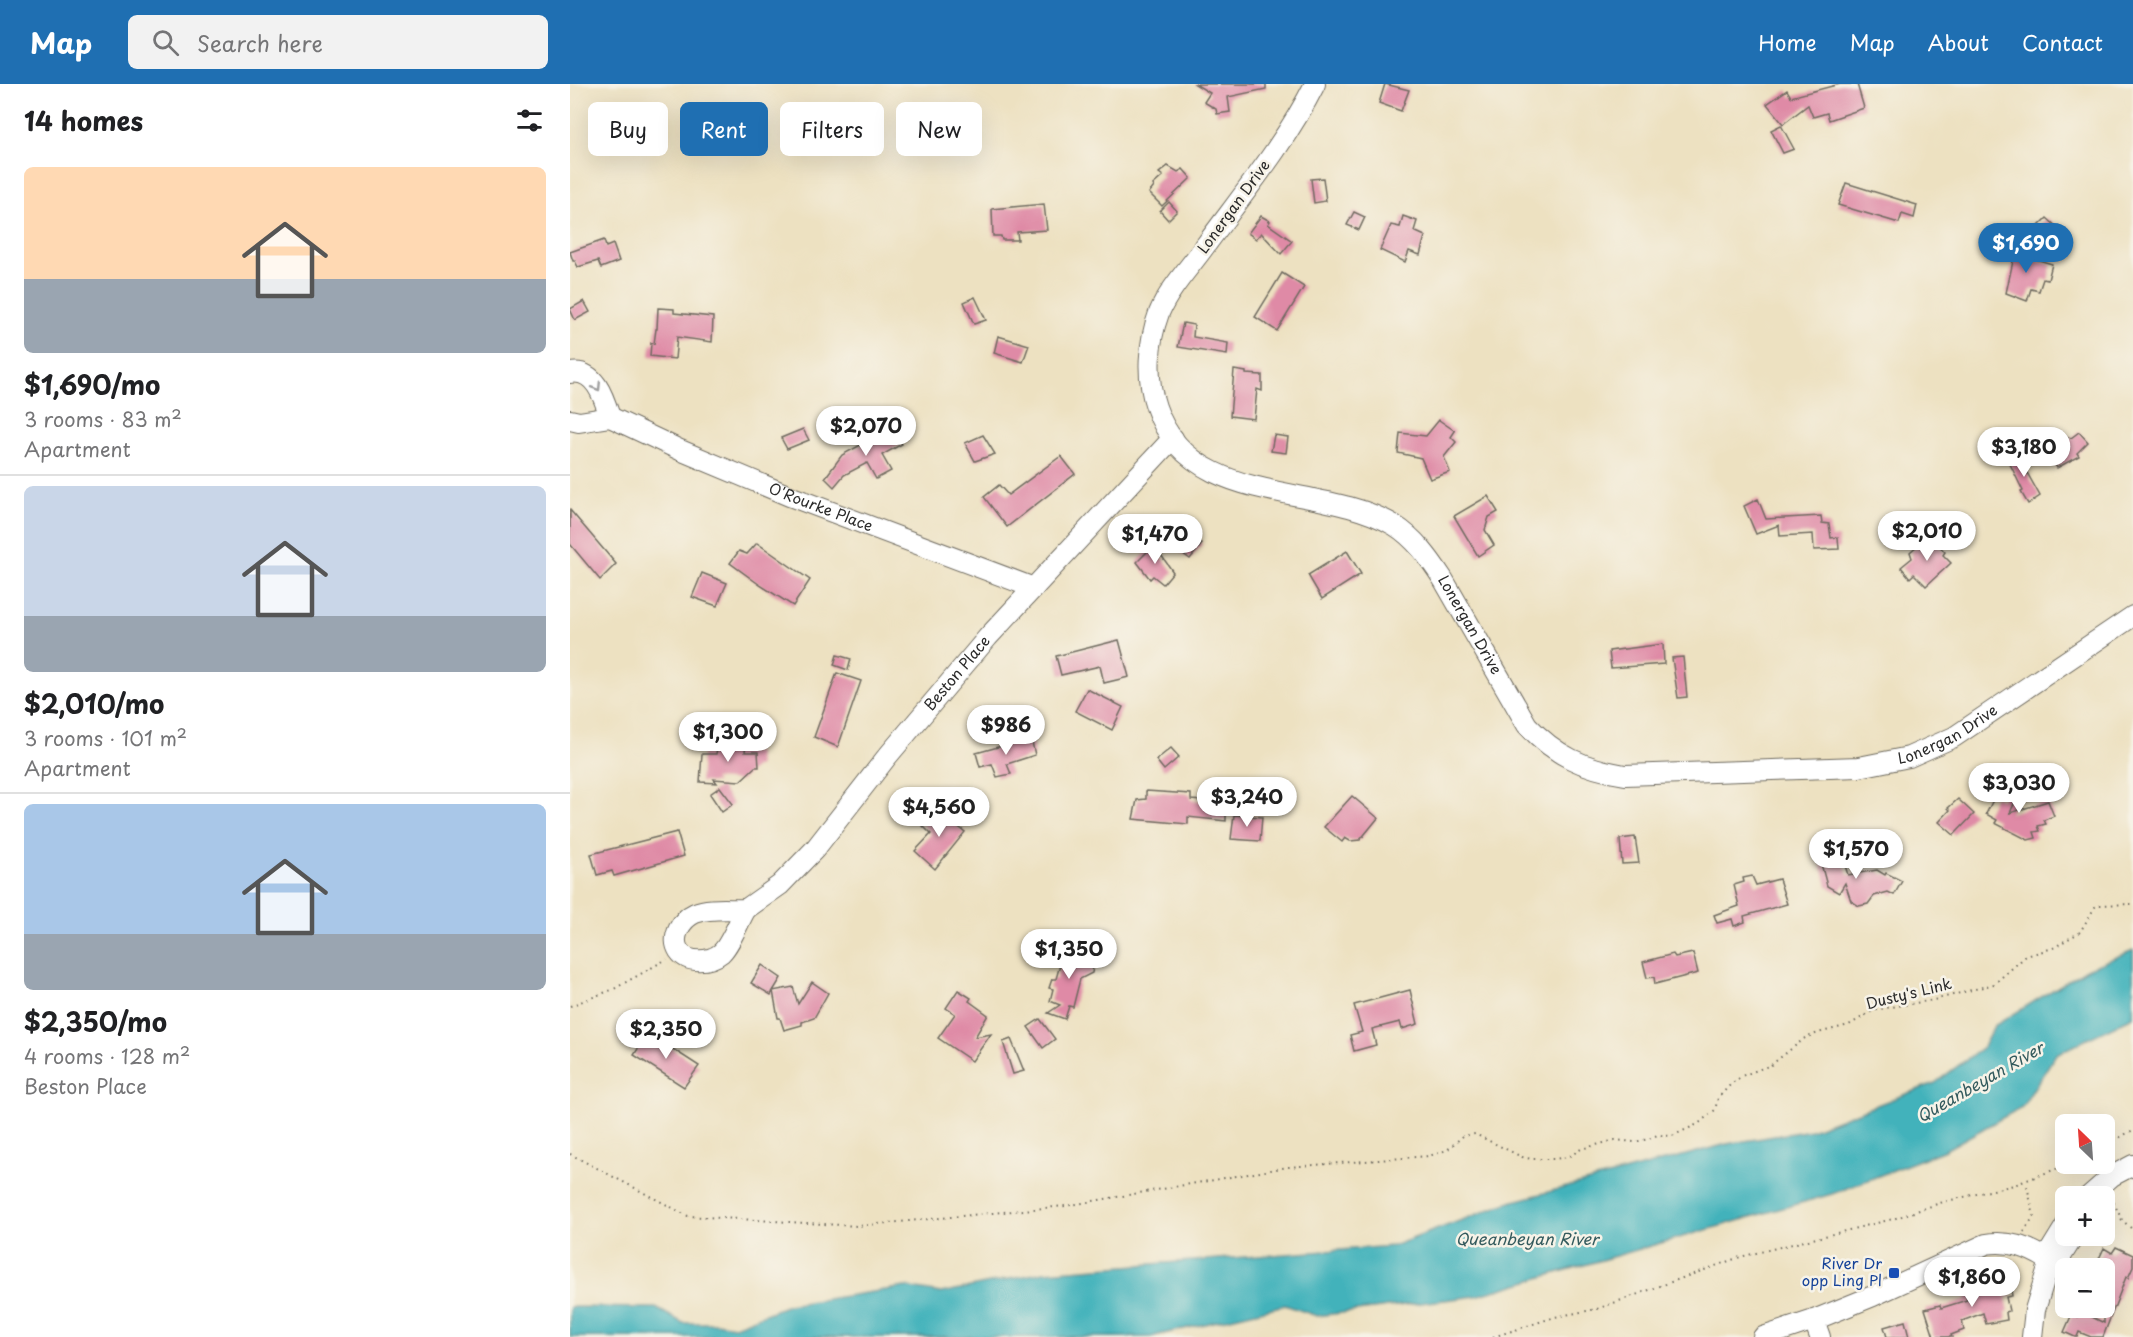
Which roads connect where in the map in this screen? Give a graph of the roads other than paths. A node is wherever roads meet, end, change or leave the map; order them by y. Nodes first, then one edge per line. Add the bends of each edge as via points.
1 (1315, 84) edge
2 (570, 373) edge
3 (610, 417) junction
4 (570, 420) edge
5 (1173, 438) junction
6 (1034, 588) junction
7 (2133, 616) edge
8 (746, 909) junction
9 (2133, 1165) edge
10 (2133, 1170) edge
11 (2101, 1186) edge
12 (2115, 1187) edge
13 (2055, 1243) edge
14 (2068, 1246) edge
15 (2050, 1261) junction
16 (1817, 1328) edge
17 (1763, 1337) edge
18 (2032, 1337) edge

1 - 5 street, Lonergan Drive via 1268,161 1160,312 1152,337 1151,394
2 -> 3 street via 592,379
3 - 4 street
3 - 6 street, O'Rourke Place via 792,497
5 - 6 street, Beston Place
5 - 7 street, Lonergan Drive via 1189,456 1228,479 1346,507 1394,525 1431,561 1527,724 1557,752 1601,771 1660,775 1858,767 1909,757 1953,737
6 - 8 street, Beston Place via 936,698 815,849 780,885
8 - 8 street, Beston Place via 705,910 683,921 676,942 680,952 701,961 715,958 723,951
9 - 11 street
10 - 12 street
13 - 15 street
14 - 15 street via 2062,1255
15 - 16 street via 2020,1245 1986,1245 1873,1296
15 - 18 street via 2035,1310
16 - 17 street

